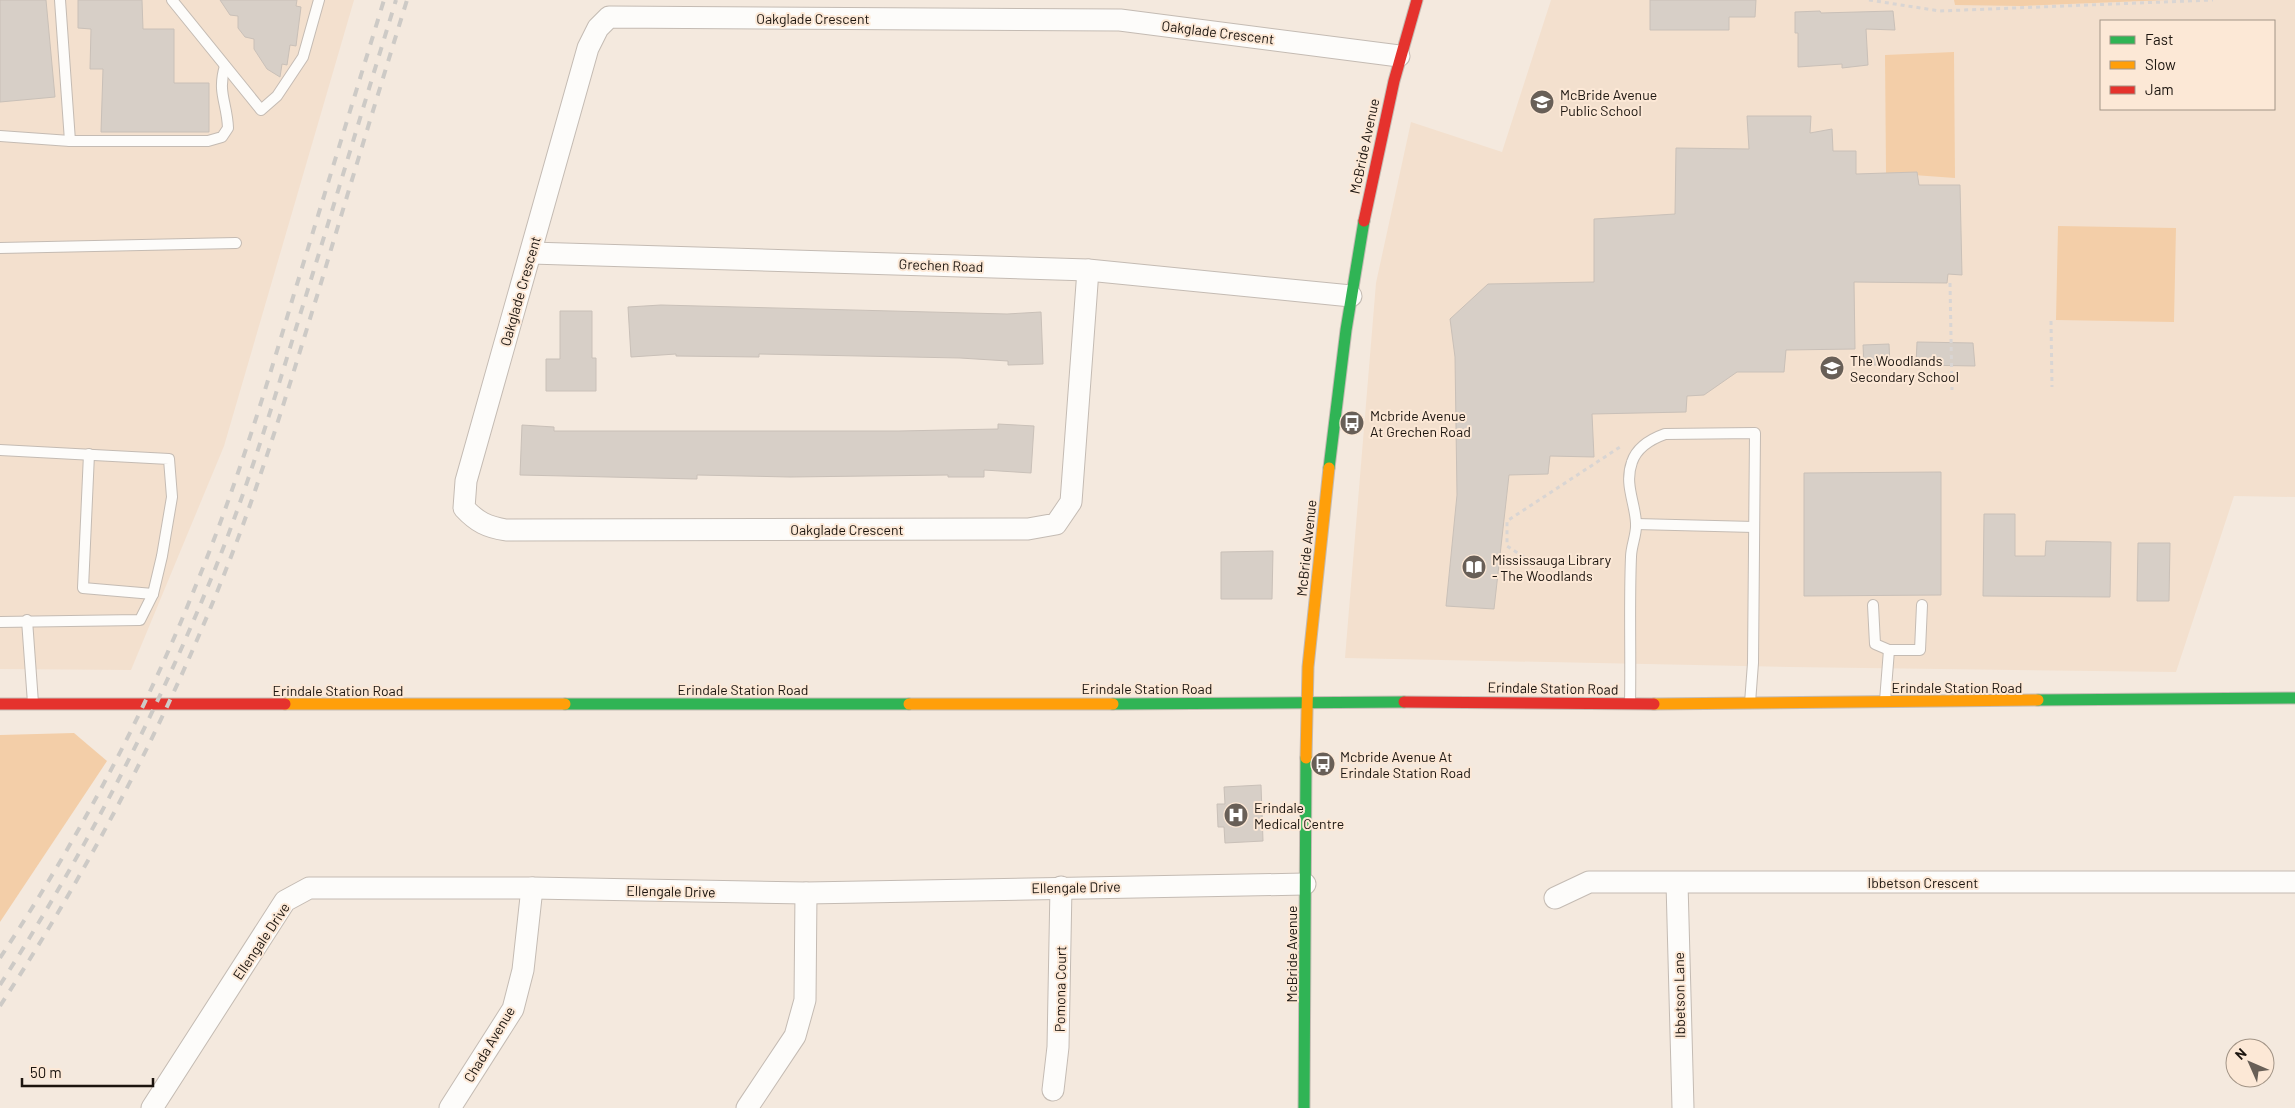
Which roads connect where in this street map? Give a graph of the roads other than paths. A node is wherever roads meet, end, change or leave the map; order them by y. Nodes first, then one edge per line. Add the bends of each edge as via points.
1 (60, 0) edge
2 (172, 0) edge
3 (319, 0) edge
4 (1417, 0) edge
5 (1399, 56) junction
6 (225, 66) junction
7 (0, 136) edge
8 (70, 141) junction
9 (236, 243) dead end
10 (0, 248) edge
11 (531, 253) junction
12 (1088, 270) junction
13 (1351, 296) junction
14 (0, 450) edge
15 (89, 454) junction
16 (1636, 524) junction
17 (1754, 526) junction
18 (153, 594) junction
19 (1873, 605) dead end
20 (1922, 605) dead end
21 (27, 620) junction
22 (0, 622) edge
23 (1889, 650) junction
24 (2295, 698) edge
25 (1308, 703) junction
26 (1885, 703) junction
27 (0, 704) edge
28 (33, 704) junction
29 (1630, 704) junction
30 (1750, 704) junction
31 (2295, 882) edge
32 (1677, 883) junction
33 (1305, 884) junction
34 (532, 888) junction
35 (1060, 888) junction
36 (806, 893) junction
37 (1555, 898) dead end
38 (1053, 1090) dead end
39 (152, 1108) edge
40 (450, 1108) edge
41 (747, 1108) edge
42 (1304, 1108) edge
43 (1683, 1108) edge

1 - 8 lane
2 - 6 lane
3 - 6 lane via 303,57 277,96 262,110
4 - 5 street, McBride Avenue
5 - 11 street, Oakglade Crescent via 1120,20 609,17 598,28 588,48
5 - 13 street, McBride Avenue via 1371,182
6 - 8 lane via 221,93 228,128 222,137 208,141
7 - 8 lane
9 - 10 lane
11 - 12 street, Grechen Road
11 - 12 street, Oakglade Crescent via 466,480 464,508 474,520 489,528 1028,529 1056,524 1071,502
12 - 13 street, Grechen Road
13 - 25 street, McBride Avenue via 1308,667
14 - 15 lane
15 - 18 lane via 82,588
15 - 18 lane via 169,459 172,497
16 - 17 lane
16 - 17 lane via 1628,475 1640,448 1665,434 1756,433
16 - 29 lane via 1631,556
17 - 30 lane
18 - 21 lane via 140,620
19 - 23 lane via 1875,644
20 - 23 lane via 1920,650
21 - 22 lane
21 - 28 lane
23 - 26 lane
24 - 26 street, Erindale Station Road
25 - 28 street, Erindale Station Road
25 - 29 street, Erindale Station Road
25 - 33 street, McBride Avenue
26 - 30 street, Erindale Station Road
27 - 28 street, Erindale Station Road
29 - 30 street, Erindale Station Road
31 - 32 street, Ibbetson Crescent
32 - 37 street, Ibbetson Crescent via 1589,882
32 - 43 street, Ibbetson Lane
33 - 35 street, Ellengale Drive
33 - 42 street, McBride Avenue
34 - 36 street, Ellengale Drive
34 - 39 street, Ellengale Drive via 309,888 285,901
34 - 40 street, Chada Avenue via 523,970 513,1009
35 - 36 street, Ellengale Drive
35 - 38 street, Pomona Court via 1058,1047
36 - 41 street via 804,1000 800,1018 795,1036

